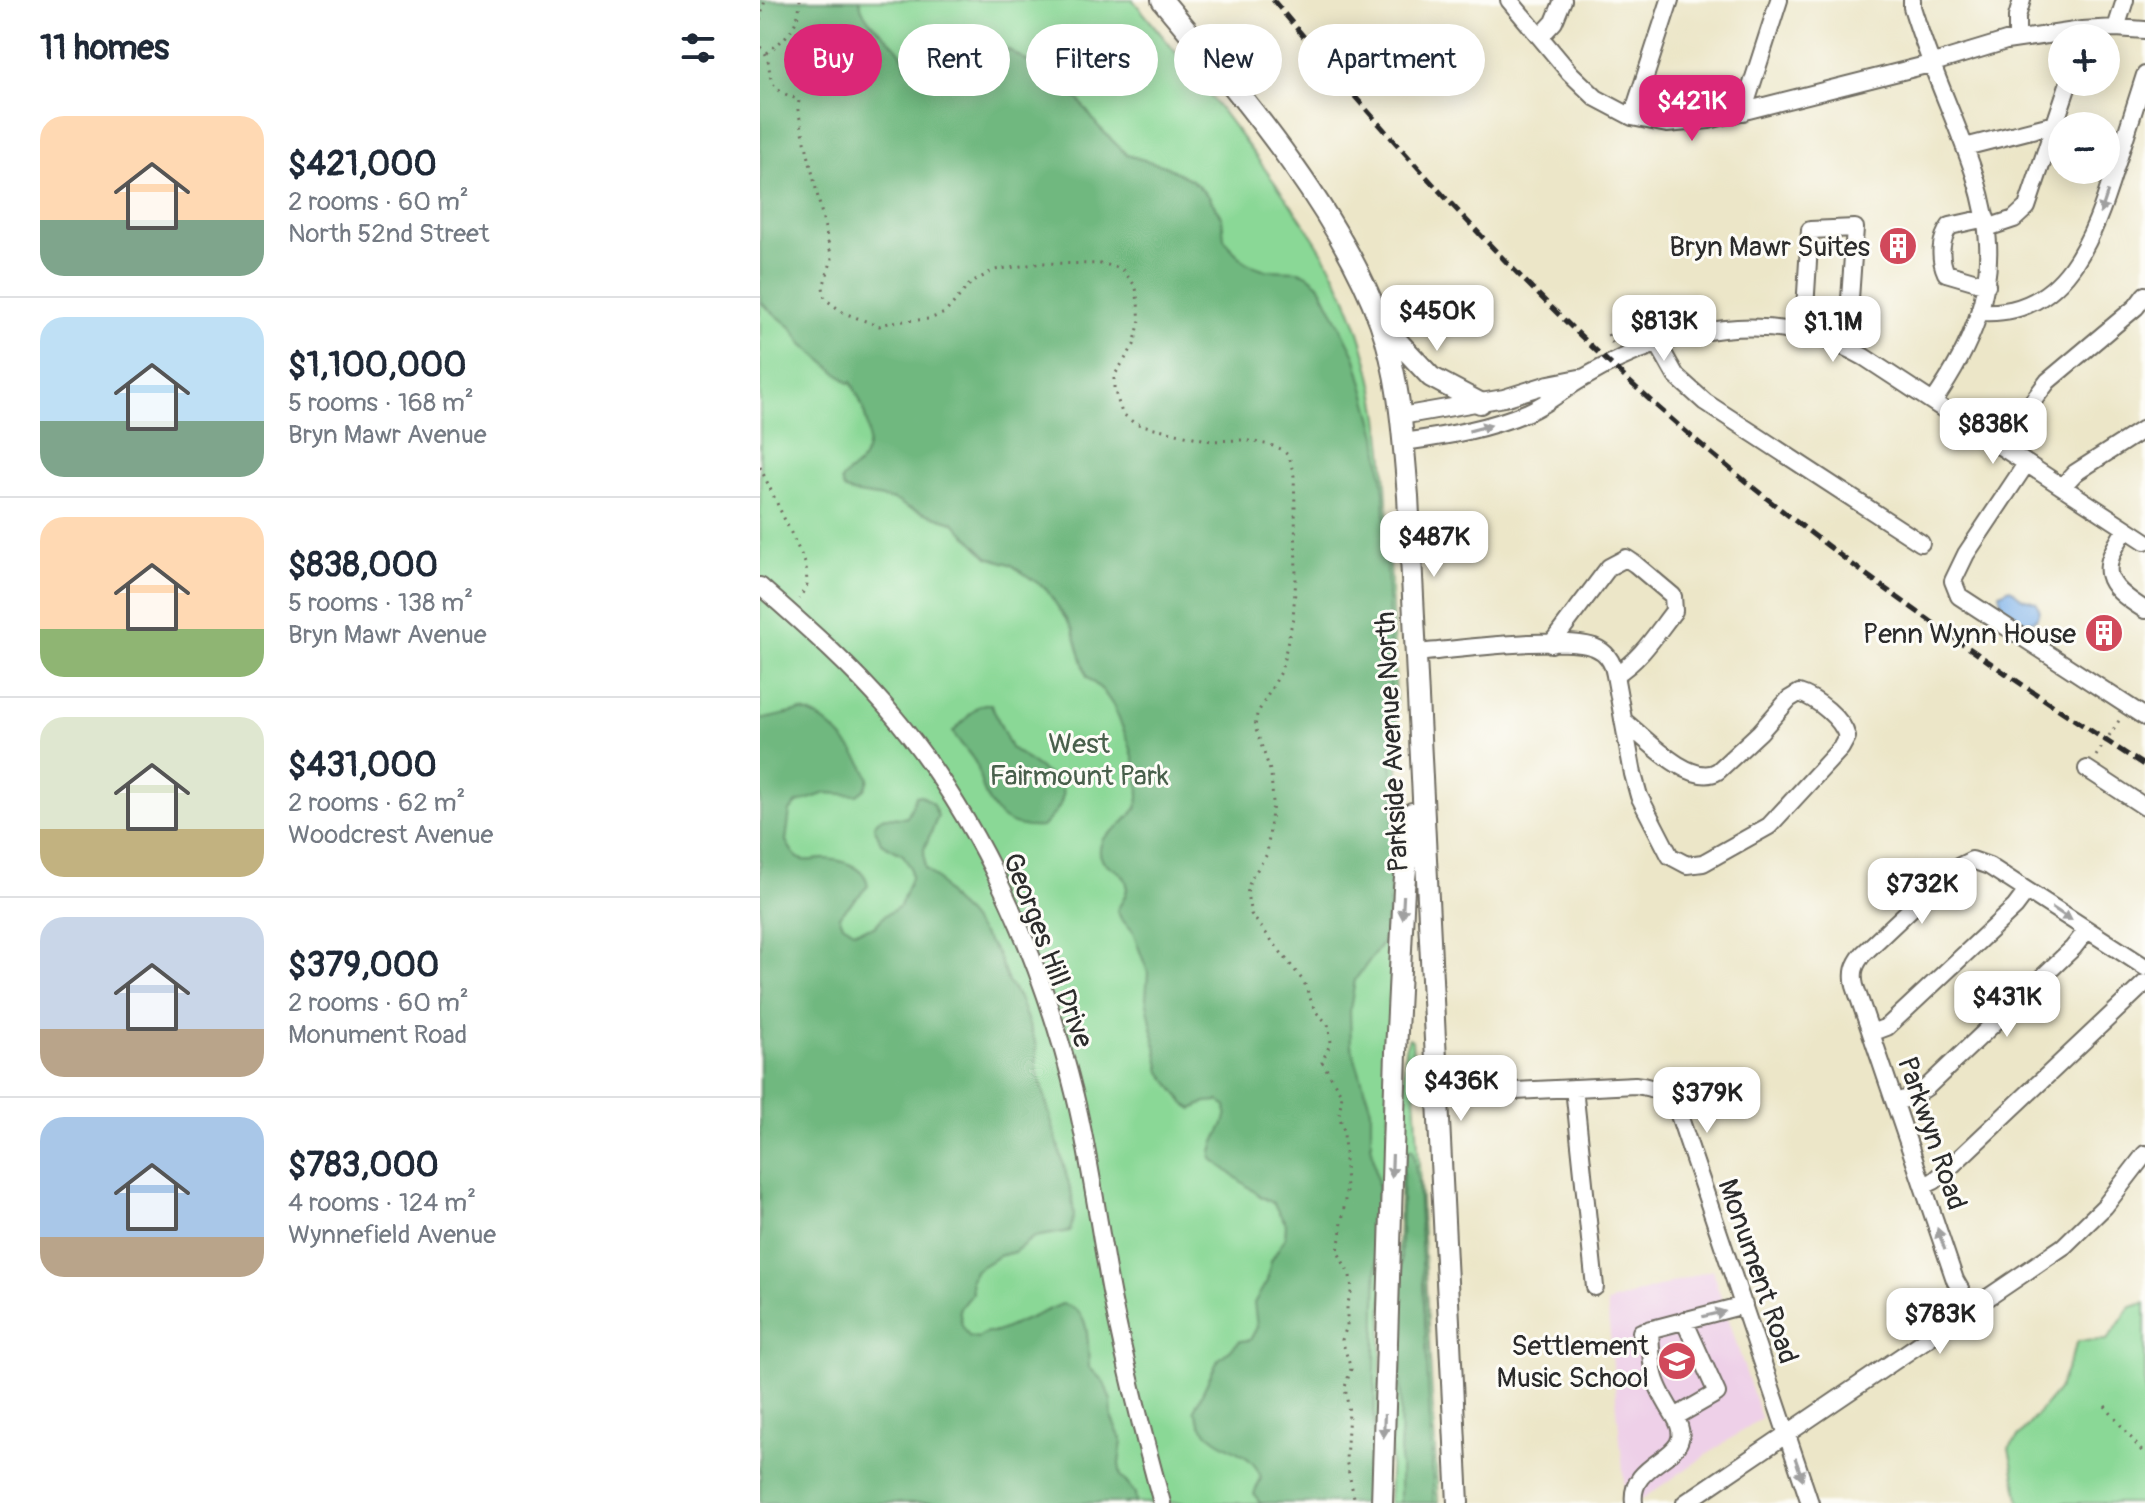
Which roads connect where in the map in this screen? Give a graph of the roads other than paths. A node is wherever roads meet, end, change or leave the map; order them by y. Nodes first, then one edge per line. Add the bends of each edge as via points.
1 (1162, 0) edge
2 (1509, 0) edge
3 (1563, 0) edge
4 (1670, 0) edge
5 (1779, 0) edge
6 (1912, 0) edge
7 (2022, 0) edge
8 (2125, 0) edge
9 (2117, 24) edge
10 (2120, 28) edge
11 (2145, 30) edge
12 (1540, 37) junction
13 (2048, 37) edge
14 (2017, 39) junction
15 (1930, 64) junction
16 (2145, 75) edge
17 (1743, 112) junction
18 (1632, 117) junction
19 (2048, 126) edge
20 (2048, 145) edge
21 (1965, 147) junction
22 (1987, 223) junction
23 (1987, 285) junction
24 (2145, 295) edge
25 (1981, 312) junction
26 (1380, 322) junction
27 (1798, 332) junction
28 (1658, 344) junction
29 (1836, 344) junction
30 (1584, 377) junction
31 (1933, 402) junction
32 (1480, 403) junction
33 (1401, 416) junction
34 (2145, 428) edge
35 (1404, 442) junction
36 (1999, 446) junction
37 (2026, 464) junction
38 (2062, 487) junction
39 (2126, 529) junction
40 (2145, 541) edge
41 (1921, 543) dead end
42 (760, 586) edge
43 (2145, 610) edge
44 (1551, 644) junction
45 (1415, 653) junction
46 (1615, 675) junction
47 (2145, 717) edge
48 (1623, 720) junction
49 (1419, 745) junction
50 (2087, 769) road end
51 (2145, 807) edge
52 (2027, 891) junction
53 (2087, 930) junction
54 (2145, 967) edge
55 (2145, 983) edge
56 (1871, 1033) junction
57 (1574, 1088) junction
58 (1437, 1095) junction
59 (1895, 1102) junction
60 (2145, 1154) edge
61 (1923, 1186) junction
62 (1595, 1287) dead end
63 (1744, 1305) junction
64 (1972, 1310) junction
65 (1684, 1320) junction
66 (1675, 1417) junction
67 (1787, 1435) junction
68 (1162, 1503) edge
69 (1382, 1503) edge
70 (1458, 1503) edge
71 (1634, 1503) edge
72 (1685, 1503) edge
73 (1810, 1503) edge

1 - 26 main road, Parkside Avenue North via 1308,190 1349,256
2 - 12 street
3 - 12 street
4 - 18 street
5 - 17 street
6 - 15 street
7 - 14 street
8 - 9 street
10 - 11 street
12 - 18 street via 1587,90
13 - 14 street
14 - 15 street
15 - 17 street
15 - 21 street
16 -> 25 street via 2099,220 2074,268 2032,303 2015,311
17 - 18 street via 1682,124
19 - 21 street
20 - 22 street via 2023,212 2014,219
21 - 22 street
22 - 23 street
22 - 23 street via 1950,226 1941,244 1946,273
23 - 25 street
24 - 36 street via 2054,376
25 - 31 street
26 - 32 main road via 1431,377
26 - 33 main road, Parkside Avenue North
27 - 28 street via 1727,327
27 - 29 street
27 - 29 street via 1805,309 1810,230 1855,228 1849,313
28 - 30 street
28 - 41 street via 1676,376 1705,402
29 - 31 street
30 - 32 street
35 -> 30 street via 1506,421 1558,397
31 - 36 street
32 - 33 street
33 - 35 main road, Parkside Avenue North
34 - 38 street
35 - 45 main road, Parkside Avenue North
36 - 37 street
37 - 38 street
37 - 47 street via 1966,554 1953,581 1959,596
38 - 39 street
39 - 40 street
39 - 43 street via 2108,559 2109,574
42 - 68 street, Georges Hill Drive via 854,672 907,733 971,830 1014,918 1054,1022 1074,1094 1124,1354
44 - 45 street
44 - 46 street via 1595,648 1609,658
44 - 46 street via 1609,567 1630,560 1669,592 1675,605 1636,660
45 - 49 main road, Parkside Avenue North
46 - 48 street
48 - 48 street via 1680,767 1699,776 1718,771 1799,693 1841,723 1847,737 1769,826 1703,863 1687,865 1670,856 1643,806
49 - 58 main road, Parkside Avenue North
49 -> 69 main road via 1403,903
50 - 51 street
52 -> 53 street
52 - 56 street via 1887,1027
52 - 56 street, Parkwyn Road via 1984,863 1972,860 1952,870 1863,954 1854,969
53 - 54 street
53 - 59 street via 1927,1087
55 - 61 street via 1948,1169
56 - 59 street, Parkwyn Road
57 - 58 street, Monument Road
57 - 62 street
57 - 63 street, Monument Road via 1645,1086 1675,1106
58 - 70 main road, Parkside Avenue North
59 - 61 street, Parkwyn Road
60 - 64 street via 2076,1237
64 -> 61 street, Parkwyn Road via 1955,1280
65 -> 63 street
63 - 67 street, Monument Road
64 - 67 street
65 - 66 street via 1717,1393
65 - 66 street via 1645,1331 1652,1373
66 - 71 street via 1681,1430 1678,1443 1639,1477
67 - 72 street
67 -> 73 street, Monument Road

